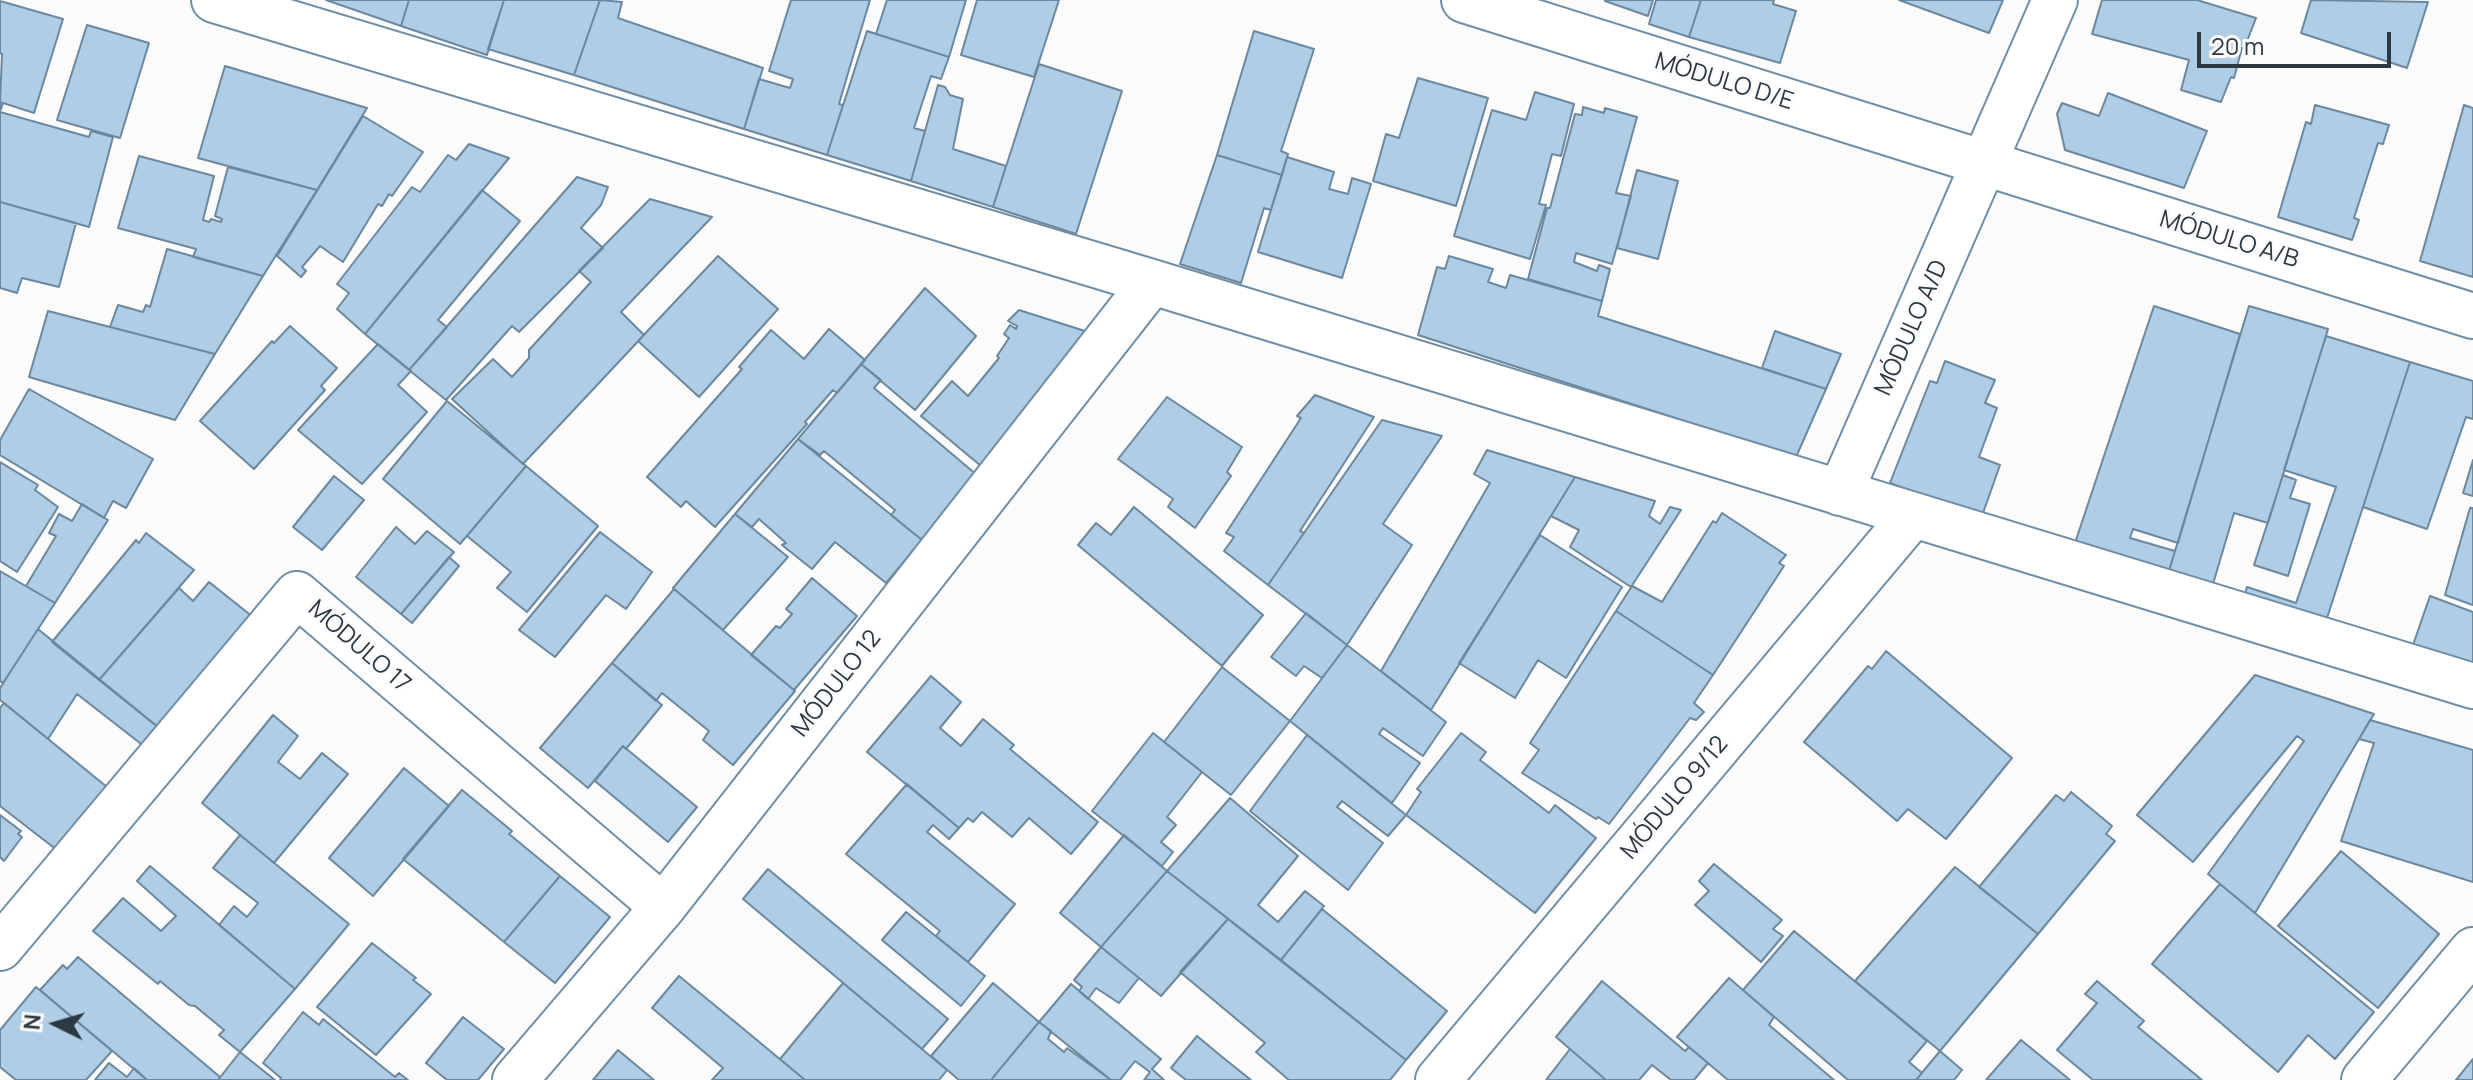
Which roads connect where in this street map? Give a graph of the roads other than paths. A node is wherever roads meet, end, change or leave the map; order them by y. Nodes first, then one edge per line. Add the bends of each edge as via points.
1 (214, 0) edge
2 (1464, 0) edge
3 (2055, 0) edge
4 (1984, 163) junction
5 (1152, 282) junction
6 (2473, 316) edge
7 (1840, 493) junction
8 (1912, 516) junction
9 (2473, 686) edge
10 (663, 907) junction
11 (0, 948) edge
12 (2473, 950) edge
13 (515, 1080) edge
14 (1438, 1080) edge
15 (2364, 1080) edge

1 - 5 street
2 - 4 street, MÓDULO D/E
3 - 4 street, MÓDULO A/D
4 - 6 street, MÓDULO A/B
4 - 7 street, MÓDULO A/D
5 - 7 street
5 - 10 street, MÓDULO 12
7 - 8 street
8 - 9 street
8 - 14 street, MÓDULO 9/12
10 - 11 street, MÓDULO 17 via 297,594
10 - 13 street, MÓDULO 12
12 - 15 street

